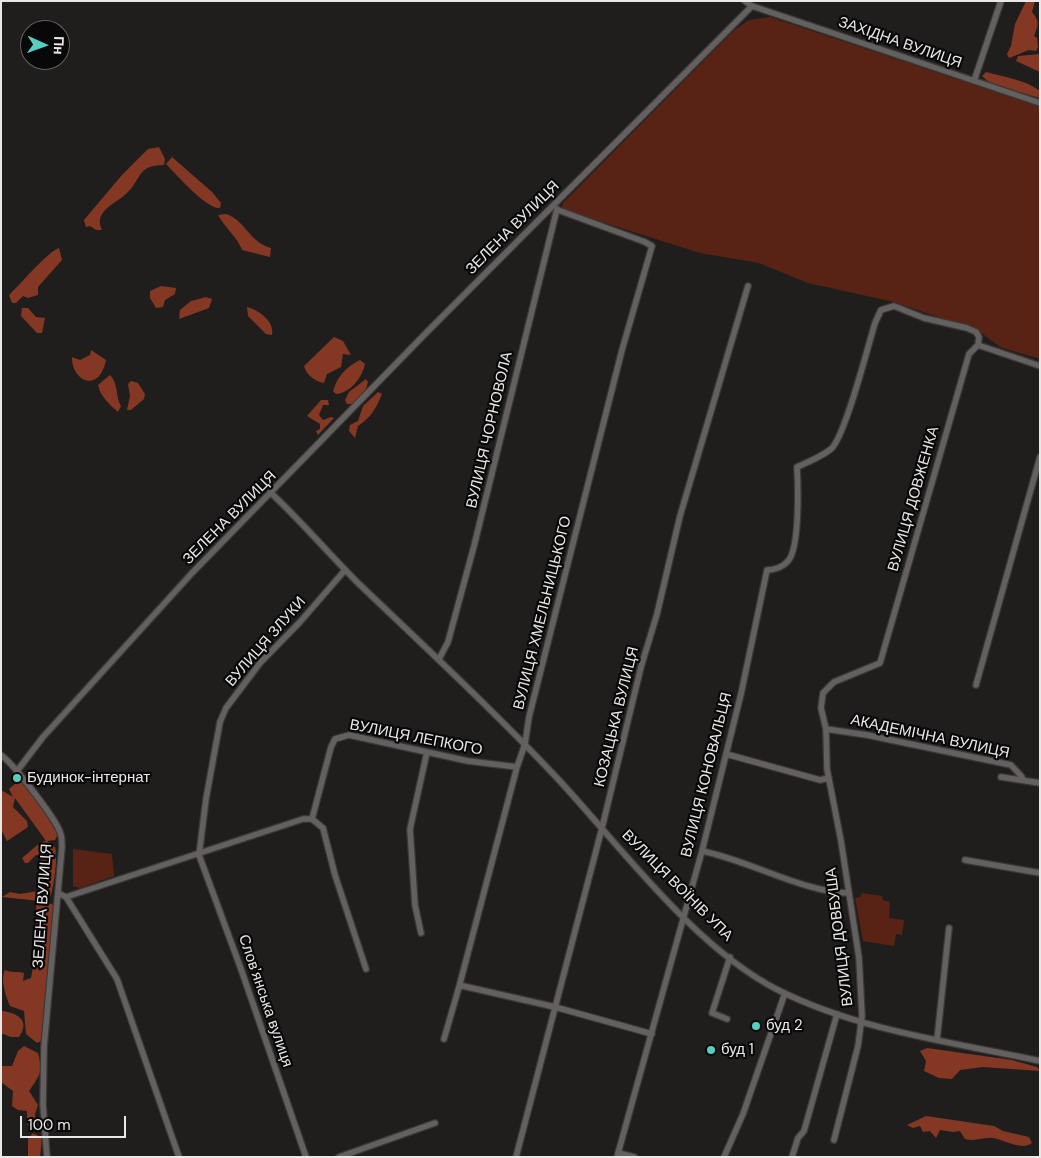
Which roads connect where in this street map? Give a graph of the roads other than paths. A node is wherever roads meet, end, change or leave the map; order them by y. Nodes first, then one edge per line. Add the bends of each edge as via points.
1 (745, 1) edge
2 (1002, 1) edge
3 (752, 6) junction
4 (974, 81) junction
5 (1040, 103) edge
6 (556, 208) junction
7 (748, 286) dead end
8 (978, 345) junction
9 (1040, 366) edge
10 (1040, 457) edge
11 (271, 493) junction
12 (345, 570) junction
13 (439, 659) junction
14 (880, 663) joint
15 (976, 685) dead end
16 (826, 729) junction
17 (525, 744) junction
18 (427, 752) junction
19 (1, 754) edge
20 (726, 754) junction
21 (516, 767) junction
22 (17, 771) junction
23 (1002, 777) dead end
24 (829, 778) junction
25 (1021, 780) junction
26 (1040, 784) edge
27 (312, 819) junction
28 (602, 828) junction
29 (702, 851) junction
30 (199, 855) junction
31 (964, 860) dead end
32 (1040, 873) edge
33 (58, 893) junction
34 (849, 893) junction
35 (66, 897) junction
36 (684, 916) junction
37 (949, 928) dead end
38 (421, 933) dead end
39 (730, 957) junction
40 (366, 969) dead end
41 (458, 987) junction
42 (785, 993) junction
43 (556, 1007) junction
44 (837, 1014) junction
45 (727, 1020) dead end
46 (861, 1022) junction
47 (652, 1034) junction
48 (444, 1039) dead end
49 (937, 1040) junction
50 (1040, 1061) edge
51 (435, 1123) dead end
52 (834, 1140) dead end
53 (618, 1155) edge
54 (47, 1157) edge
55 (179, 1157) edge
56 (306, 1157) edge
57 (339, 1157) edge
58 (516, 1157) edge
59 (634, 1157) edge
60 (724, 1157) edge
61 (792, 1157) edge

1 - 3 street, ЗАХІДНА ВУЛИЦЯ
2 - 4 street
3 - 4 street, ЗАХІДНА ВУЛИЦЯ
3 - 6 street, ЗЕЛЕНА ВУЛИЦЯ
4 - 5 street, ЗАХІДНА ВУЛИЦЯ
6 - 11 street, ЗЕЛЕНА ВУЛИЦЯ via 426,333
6 - 13 street, ВУЛИЦЯ ЧОРНОВОЛА via 474,546 448,642
6 - 17 street, ВУЛИЦЯ ХМЕЛЬНИЦЬКОГО via 652,246 622,350 529,717
7 - 28 street, КОЗАЦЬКА ВУЛИЦЯ via 680,516
8 - 9 street
8 - 14 street, ВУЛИЦЯ ДОВЖЕНКА via 969,354
8 - 20 street, ВУЛИЦЯ КОНОВАЛЬЦЯ via 976,332 894,306 881,310 836,443 822,455 796,467 798,499 793,553 788,562 775,570 767,570
10 - 15 street
11 - 12 street, ВУЛИЦЯ ВОЇНІВ УПА
11 - 22 street, ЗЕЛЕНА ВУЛИЦЯ via 192,573 43,737
12 - 13 street, ВУЛИЦЯ ВОЇНІВ УПА
12 - 30 street, ВУЛИЦЯ ЗЛУКИ via 260,664 226,708 220,722
13 - 17 street, ВУЛИЦЯ ВОЇНІВ УПА
14 - 16 street, ВУЛИЦЯ ДОВБУША via 827,687 820,708
16 - 24 street, ВУЛИЦЯ ДОВБУША
16 - 25 street, АКАДЕМІЧНА ВУЛИЦЯ via 1011,765
17 - 21 street, ВУЛИЦЯ ХМЕЛЬНИЦЬКОГО
17 - 28 street, ВУЛИЦЯ ВОЇНІВ УПА
18 - 21 street, ВУЛИЦЯ ЛЕПКОГО
18 - 27 street, ВУЛИЦЯ ЛЕПКОГО via 349,735 335,739
18 - 38 street via 410,830 415,905
19 - 22 street
20 - 24 street via 820,780
20 - 29 street, ВУЛИЦЯ КОНОВАЛЬЦЯ
21 - 41 street, ВУЛИЦЯ ХМЕЛЬНИЦЬКОГО
22 - 33 street, ЗЕЛЕНА ВУЛИЦЯ via 60,832
23 - 25 street
24 - 34 street, ВУЛИЦЯ ДОВБУША
25 - 26 street
27 - 30 street via 303,819
27 - 40 street via 323,828 335,876
28 - 36 street, ВУЛИЦЯ ВОЇНІВ УПА
28 - 43 street, КОЗАЦЬКА ВУЛИЦЯ
29 - 34 street via 724,855 799,882
29 - 36 street, ВУЛИЦЯ КОНОВАЛЬЦЯ
30 - 35 street
30 - 56 street, Словʼянська вулиця
31 - 32 street
33 - 35 street
33 - 54 street, ЗЕЛЕНА ВУЛИЦЯ via 44,1048 42,1105
34 - 46 street, ВУЛИЦЯ ДОВБУША via 859,958
35 - 55 street via 117,979
36 - 39 street, ВУЛИЦЯ ВОЇНІВ УПА
36 - 47 street, ВУЛИЦЯ КОНОВАЛЬЦЯ
37 - 49 street
39 - 42 street, ВУЛИЦЯ ВОЇНІВ УПА via 755,977
39 - 45 street via 712,1013
41 - 43 street via 496,992
41 - 48 street, ВУЛИЦЯ ХМЕЛЬНИЦЬКОГО
42 - 44 street, ВУЛИЦЯ ВОЇНІВ УПА
42 - 60 street via 743,1114
43 - 47 street
43 - 58 street, КОЗАЦЬКА ВУЛИЦЯ
44 - 46 street, ВУЛИЦЯ ВОЇНІВ УПА
44 - 61 street via 804,1131 798,1138
46 - 49 street, ВУЛИЦЯ ВОЇНІВ УПА via 888,1031
46 - 52 street, ВУЛИЦЯ ДОВБУША
47 - 53 street, ВУЛИЦЯ КОНОВАЛЬЦЯ
49 - 50 street, ВУЛИЦЯ ВОЇНІВ УПА
51 - 57 street
53 - 59 street

